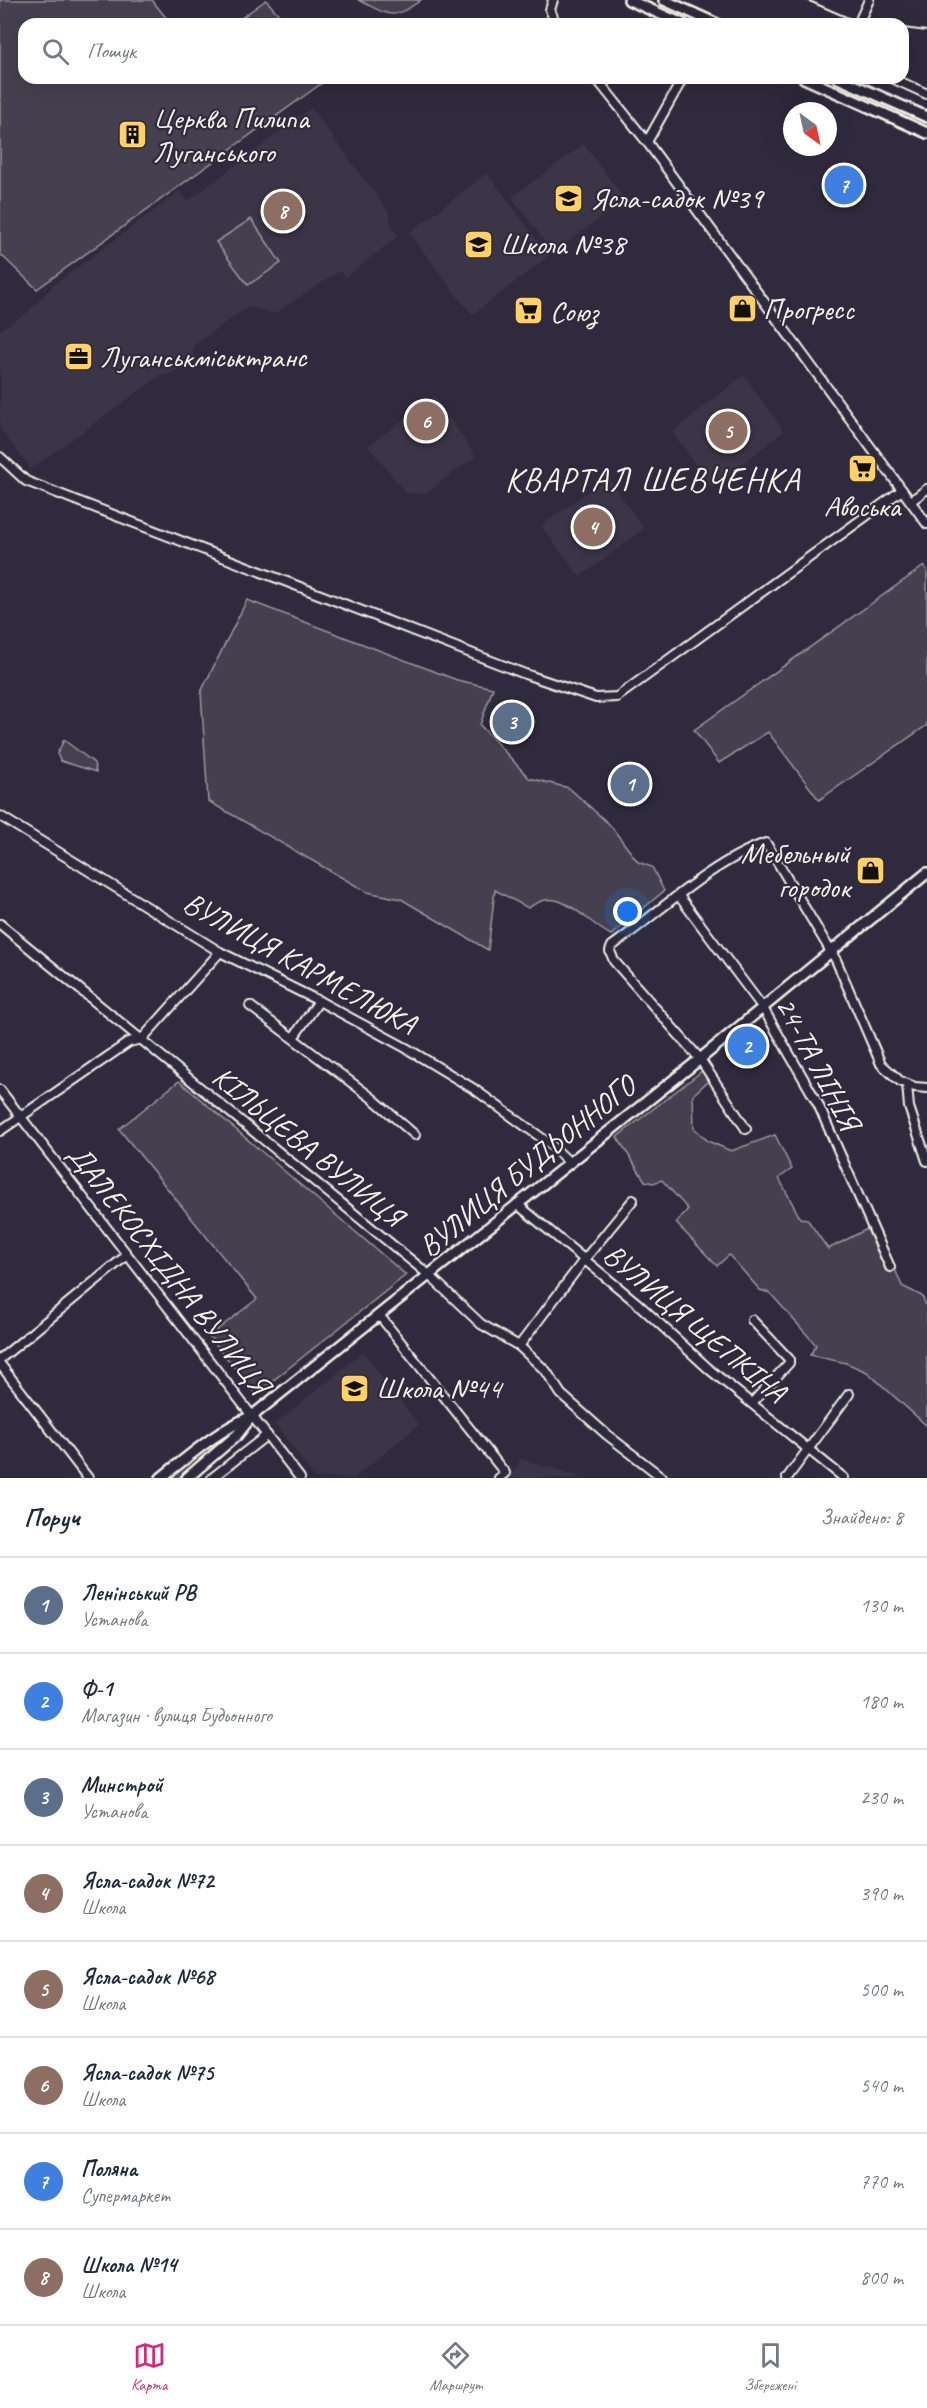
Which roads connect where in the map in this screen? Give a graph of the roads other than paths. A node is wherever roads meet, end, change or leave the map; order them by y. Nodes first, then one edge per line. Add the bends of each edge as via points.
1 (553, 0) edge
2 (629, 0) edge
3 (664, 0) edge
4 (869, 0) edge
5 (553, 18) edge
6 (670, 18) edge
7 (704, 18) edge
8 (861, 18) edge
9 (601, 84) edge
10 (680, 84) edge
11 (817, 84) edge
12 (835, 84) edge
13 (852, 84) edge
14 (905, 84) edge
15 (832, 91) junction
16 (927, 94) edge
17 (927, 117) edge
18 (927, 133) edge
19 (647, 142) junction
20 (0, 457) edge
21 (927, 489) edge
22 (902, 490) junction
23 (910, 501) junction
24 (927, 524) edge
25 (0, 816) edge
26 (927, 873) edge
27 (679, 896) junction
28 (0, 924) edge
29 (220, 952) junction
30 (831, 953) junction
31 (319, 1001) junction
32 (250, 1006) dead end
33 (763, 1008) junction
34 (293, 1038) junction
35 (142, 1039) junction
36 (700, 1059) junction
37 (907, 1084) junction
38 (927, 1088) edge
39 (0, 1090) edge
40 (19, 1115) junction
41 (746, 1129) dead end
42 (0, 1131) edge
43 (415, 1135) dead end
44 (927, 1161) edge
45 (568, 1162) junction
46 (633, 1200) dead end
47 (517, 1204) junction
48 (127, 1255) junction
49 (584, 1260) junction
50 (890, 1267) dead end
51 (429, 1275) junction
52 (379, 1315) junction
53 (752, 1320) dead end
54 (519, 1346) junction
55 (0, 1359) edge
56 (0, 1364) edge
57 (849, 1394) dead end
58 (752, 1403) junction
59 (252, 1416) junction
60 (267, 1435) junction
61 (808, 1450) junction
62 (502, 1475) edge
63 (88, 1478) edge
64 (161, 1478) edge
65 (187, 1478) edge
66 (212, 1478) edge
67 (300, 1478) edge
68 (663, 1478) edge
69 (787, 1478) edge
70 (844, 1478) edge

1 - 5 street via 550,10
2 - 6 main road
3 - 7 main road
4 - 8 street
9 - 19 street
10 - 19 street
11 - 15 main road
12 - 15 street
13 - 17 main road
14 - 16 street
15 - 18 main road
19 - 22 street
20 - 22 street via 32,483 596,698 617,697
21 - 23 street
22 - 23 street
23 - 24 street
25 - 29 street, ВУЛИЦЯ КАРМЕЛЮКА
26 - 30 main road, ВУЛИЦЯ БУДЬОННОГО
27 - 30 street via 733,858 766,843
27 - 33 street, 24-ТА ЛІНІЯ
27 - 36 street via 610,951 614,961
28 - 35 street, КІЛЬЦЕВА ВУЛИЦЯ
29 - 31 street, ВУЛИЦЯ КАРМЕЛЮКА
29 - 35 street
30 - 33 main road, ВУЛИЦЯ БУДЬОННОГО
30 - 37 street via 881,1064
31 - 34 street
31 - 45 street, ВУЛИЦЯ КАРМЕЛЮКА via 474,1089 550,1144
32 - 34 street
33 - 36 main road, ВУЛИЦЯ БУДЬОННОГО
33 - 50 street, 24-ТА ЛІНІЯ via 818,1104
34 - 43 street
35 - 40 street via 129,1042
35 - 51 street, КІЛЬЦЕВА ВУЛИЦЯ
36 - 41 street
36 - 45 main road, ВУЛИЦЯ БУДЬОННОГО
37 - 38 street
37 - 44 street via 909,1107
39 - 40 street, ДАЛЕКОСХІДНА ВУЛИЦЯ
40 - 42 street
40 - 48 street, ДАЛЕКОСХІДНА ВУЛИЦЯ
45 - 47 main road, ВУЛИЦЯ БУДЬОННОГО
46 - 49 street
47 - 49 street, ВУЛИЦЯ ЩЕПКІНА
47 - 51 main road, ВУЛИЦЯ БУДЬОННОГО
48 - 55 street
48 - 59 street, ДАЛЕКОСХІДНА ВУЛИЦЯ
49 - 54 street
49 - 58 street, ВУЛИЦЯ ЩЕПКІНА
51 - 52 main road, ВУЛИЦЯ БУДЬОННОГО
51 - 54 street, КІЛЬЦЕВА ВУЛИЦЯ via 481,1324
52 - 59 main road, ВУЛИЦЯ БУДЬОННОГО
52 - 62 street
53 - 58 street via 789,1363
54 - 68 street, КІЛЬЦЕВА ВУЛИЦЯ via 546,1371 561,1394
56 - 63 street
57 - 61 street
58 - 61 street, ВУЛИЦЯ ЩЕПКІНА
59 - 60 street, ДАЛЕКОСХІДНА ВУЛИЦЯ
59 - 64 main road, ВУЛИЦЯ БУДЬОННОГО via 207,1442
59 - 65 main road, ВУЛИЦЯ БУДЬОННОГО via 237,1435
60 - 66 street
60 - 67 street, ДАЛЕКОСХІДНА ВУЛИЦЯ
61 - 69 street
61 - 70 street, ВУЛИЦЯ ЩЕПКІНА

